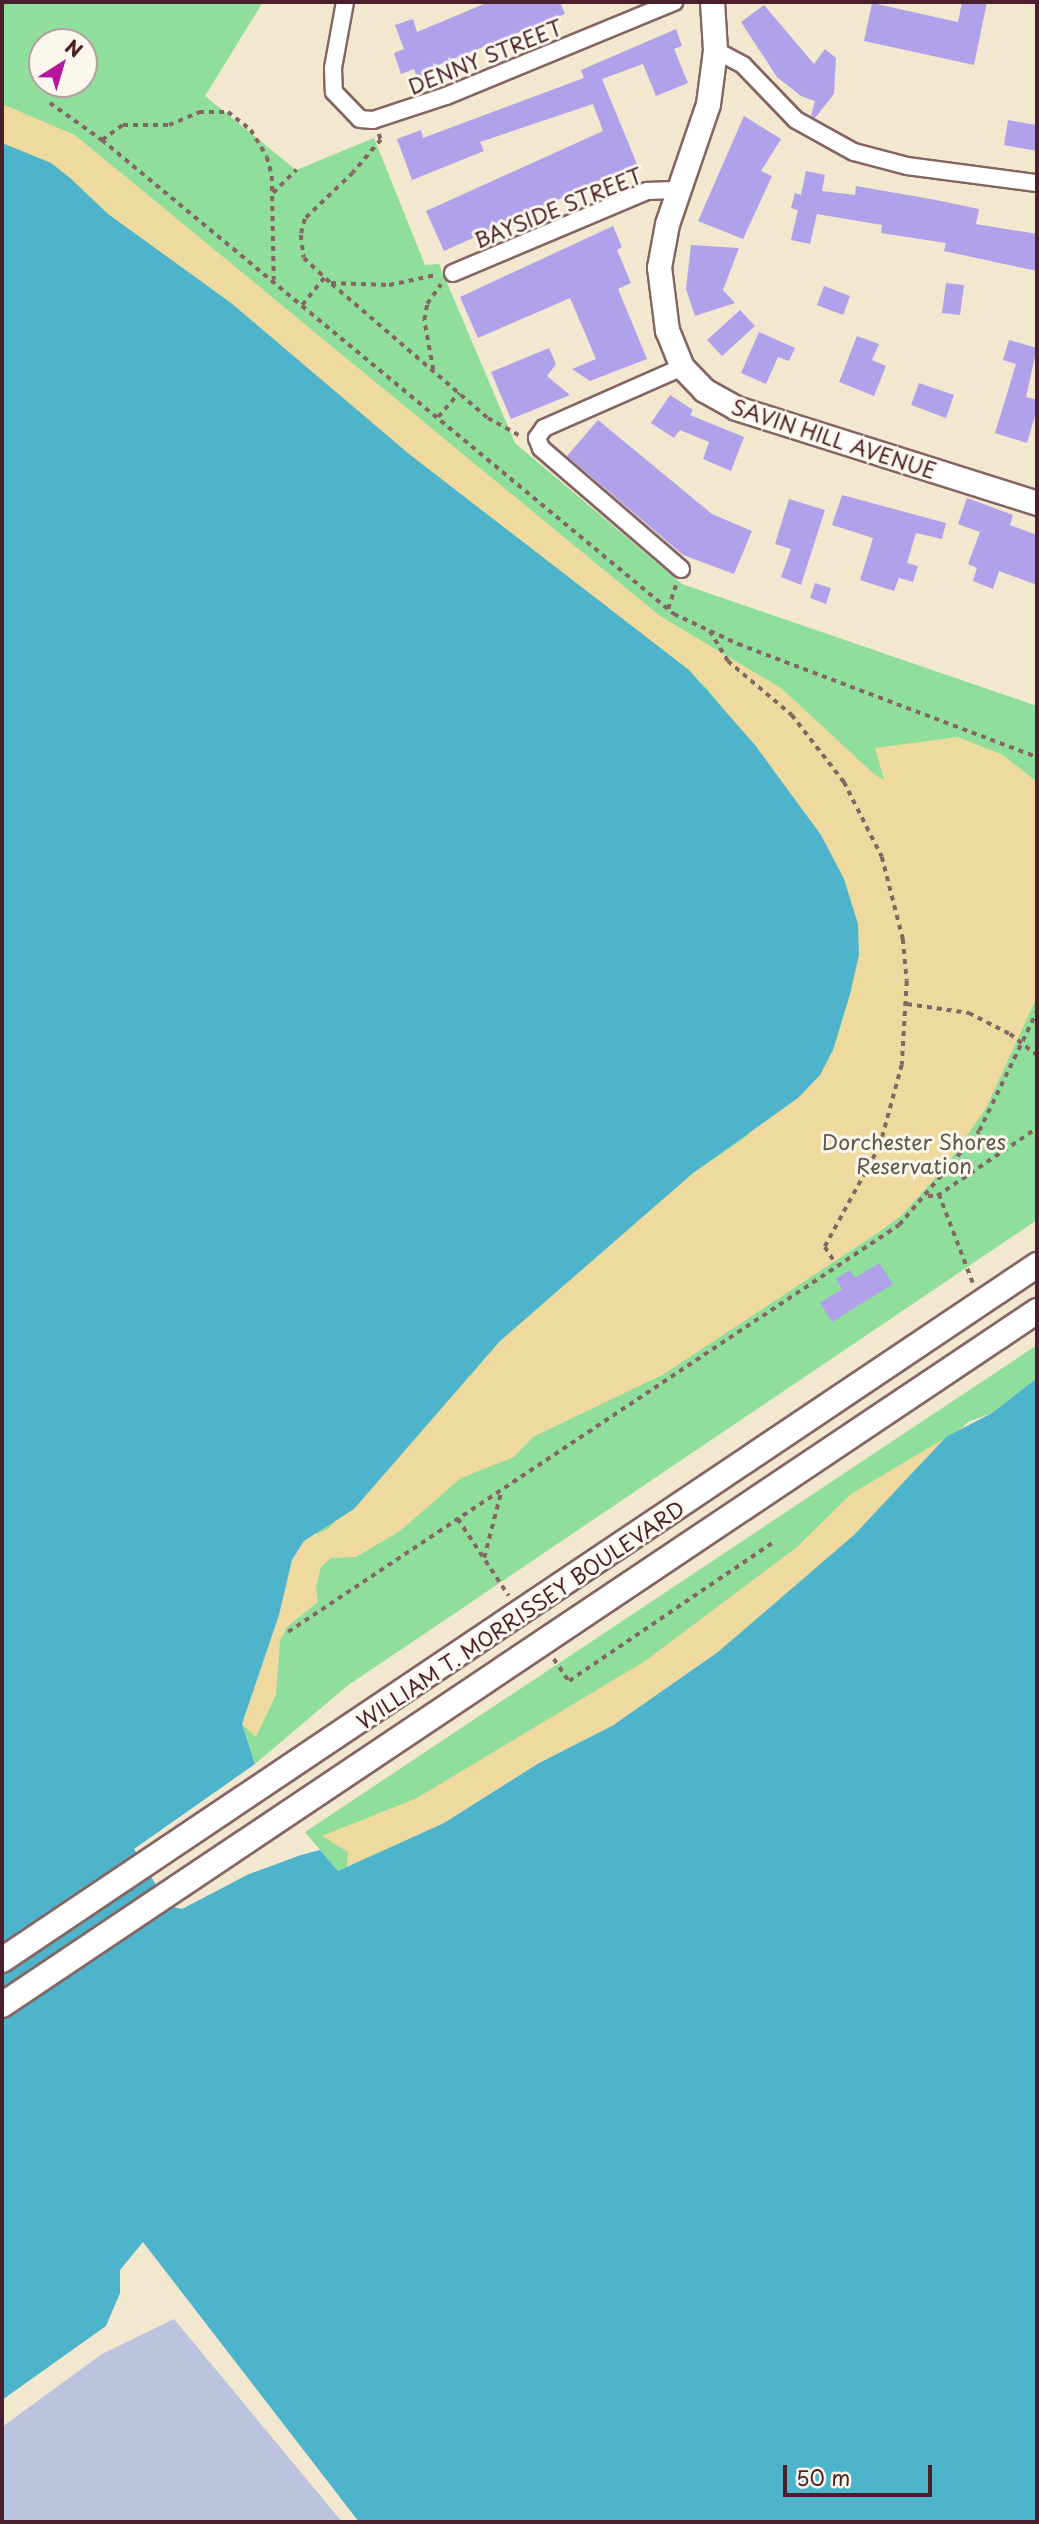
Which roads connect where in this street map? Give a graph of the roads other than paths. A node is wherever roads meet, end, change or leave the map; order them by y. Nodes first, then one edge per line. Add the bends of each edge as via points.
1 (345, 2) edge
2 (674, 2) edge
3 (712, 2) edge
4 (715, 50) junction
5 (1037, 183) edge
6 (680, 190) junction
7 (453, 273) road end
8 (682, 367) junction
9 (1037, 503) edge
10 (681, 569) road end
11 (1037, 1265) edge
12 (1037, 1311) edge
13 (2, 1961) edge
14 (2, 2005) edge

1 - 2 street, DENNY STREET via 334,83 341,104 360,120 373,120 446,96
3 - 4 street, SAVIN HILL AVENUE
4 - 5 street via 743,65 796,120 854,152 907,166
4 - 6 street, SAVIN HILL AVENUE via 705,122
6 - 7 street, BAYSIDE STREET via 648,191
6 - 8 street, SAVIN HILL AVENUE via 663,239 659,274 667,330
8 - 9 street, SAVIN HILL AVENUE via 704,390 736,408
8 - 10 street via 544,428 537,439 541,448
11 - 13 main road, WILLIAM T. MORRISSEY BOULEVARD
12 - 14 main road, WILLIAM T. MORRISSEY BOULEVARD

